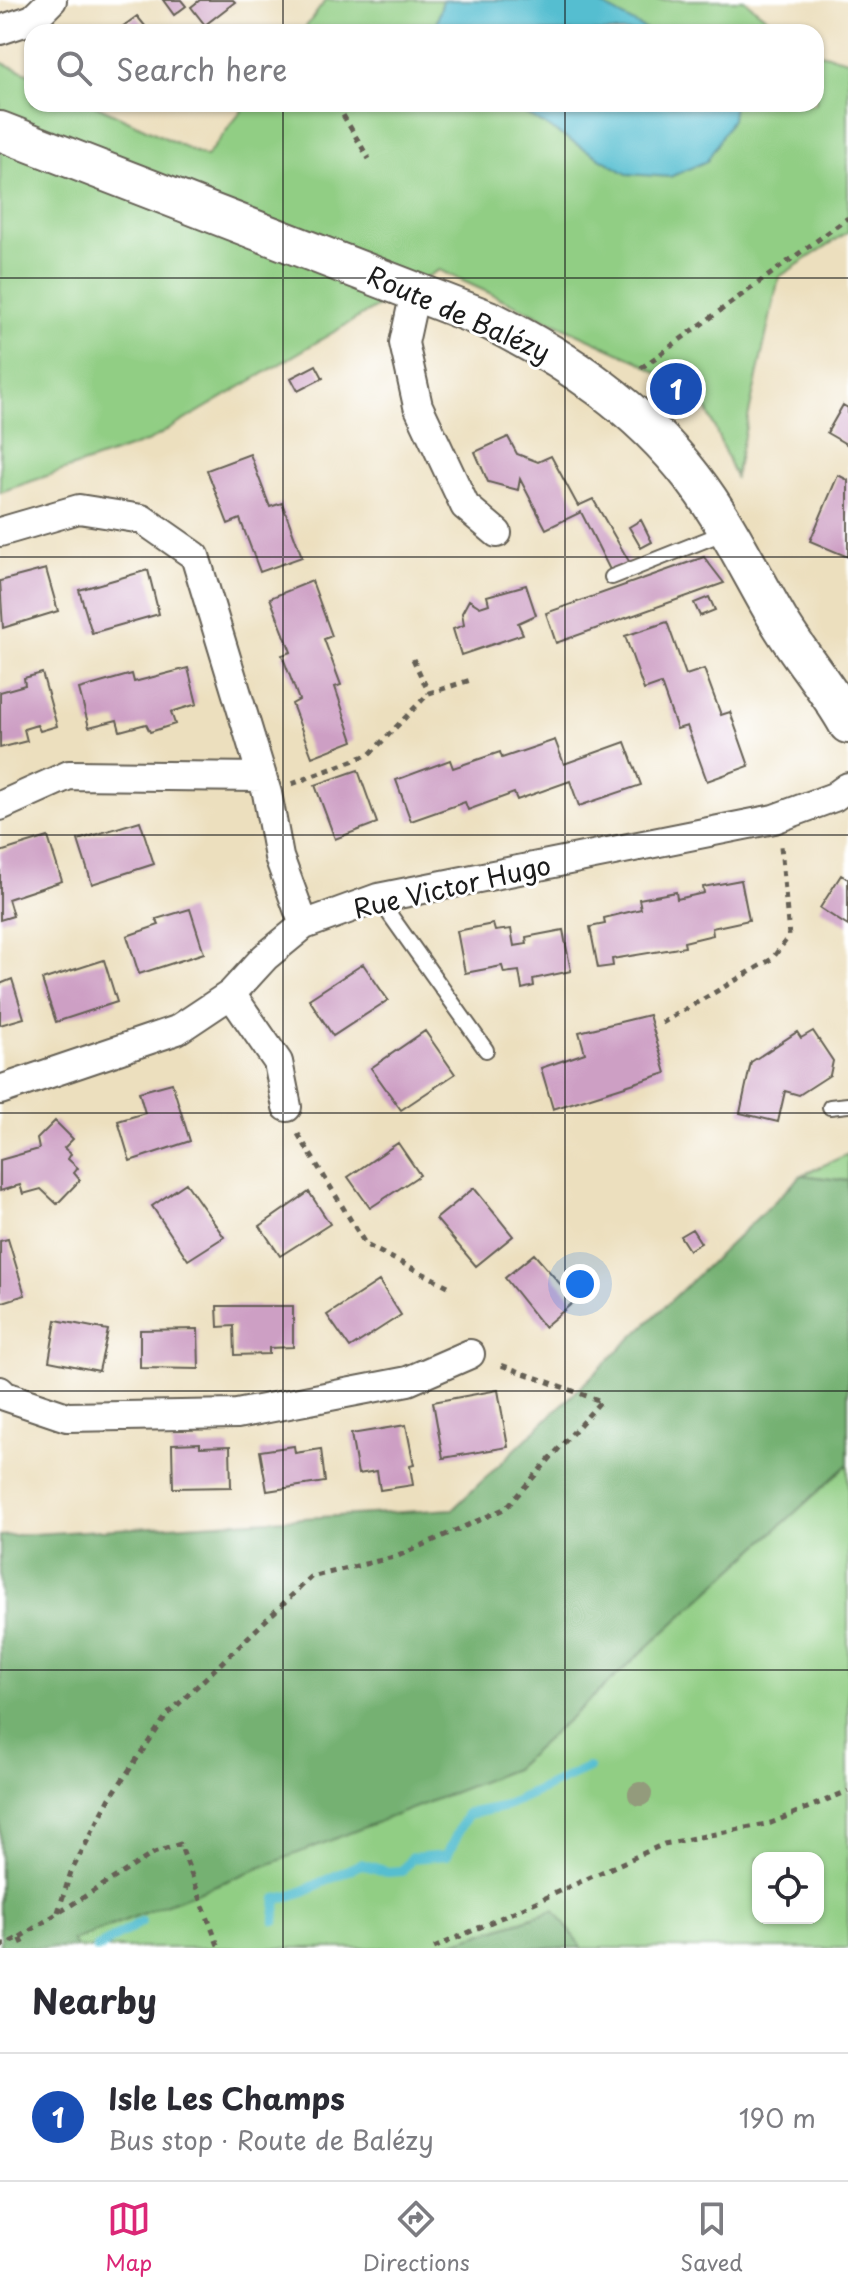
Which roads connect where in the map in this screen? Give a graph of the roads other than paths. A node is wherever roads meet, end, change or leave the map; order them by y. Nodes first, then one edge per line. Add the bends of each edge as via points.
1 (52, 0) edge
2 (0, 30) edge
3 (0, 131) edge
4 (415, 292) junction
5 (728, 531) junction
6 (0, 532) edge
7 (497, 533) dead end
8 (612, 577) dead end
9 (838, 693) edge
10 (848, 724) edge
11 (265, 785) junction
12 (848, 787) edge
13 (0, 806) edge
14 (378, 898) junction
15 (304, 925) junction
16 (231, 994) junction
17 (486, 1050) dead end
18 (0, 1090) edge
19 (848, 1105) edge
20 (287, 1107) road end
21 (830, 1107) dead end
22 (470, 1354) road end
23 (0, 1391) edge

1 - 2 street via 33,19
3 - 4 main road, Route de Balézy
4 - 5 main road, Route de Balézy via 491,321 558,355 618,400 692,477
4 - 7 street via 404,343 418,406 465,506
5 - 8 lane
5 - 9 main road, Route de Balézy via 803,661
6 - 11 street via 79,509 142,519 195,556
9 - 10 main road, Route de Balézy
11 - 13 street via 69,775
11 - 15 street via 279,857
12 - 14 street, Rue Victor Hugo via 774,819
14 - 15 street, Rue Victor Hugo
14 - 17 lane
15 - 16 street, Rue Victor Hugo
16 - 18 street, Rue Victor Hugo via 177,1030
16 - 20 street via 278,1062
19 - 21 lane
22 - 23 street via 408,1381 237,1414 67,1417

